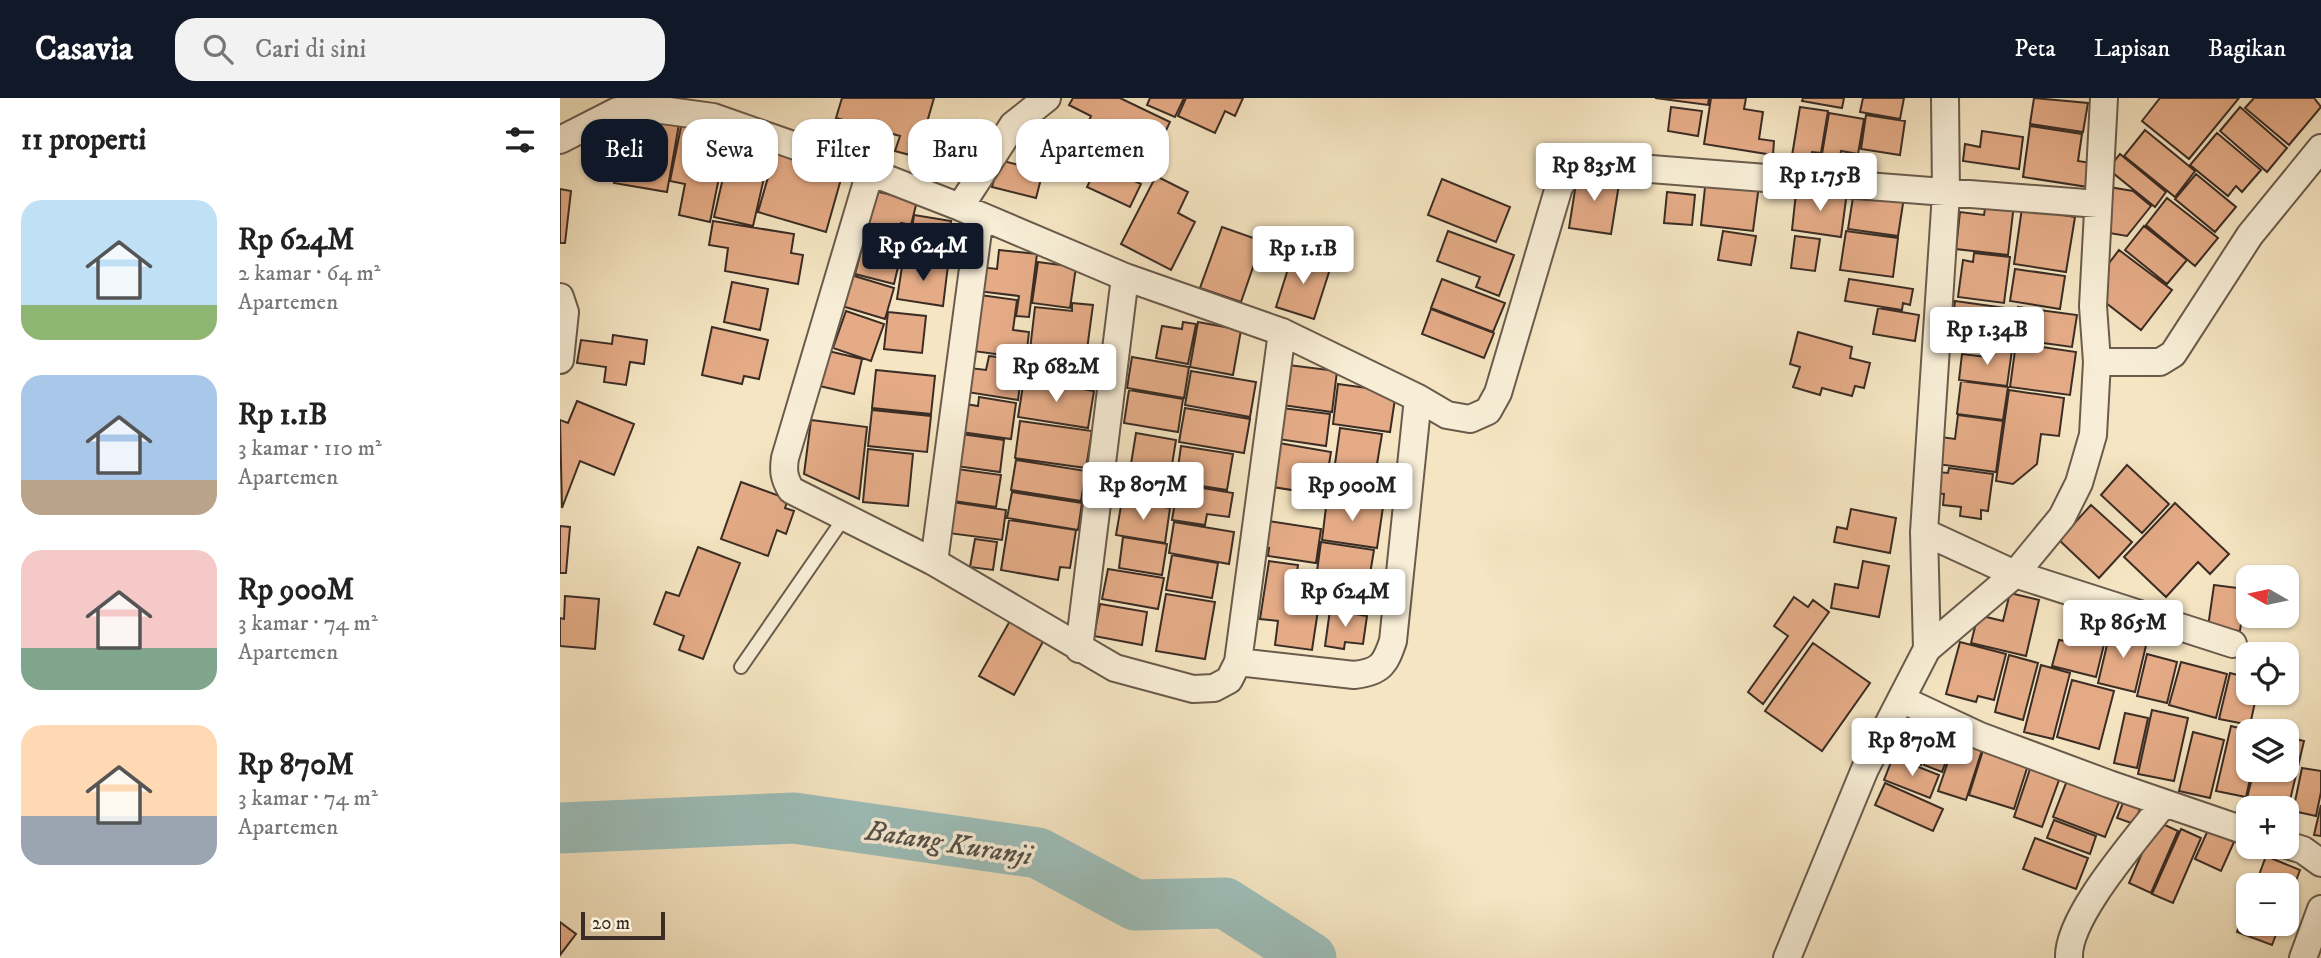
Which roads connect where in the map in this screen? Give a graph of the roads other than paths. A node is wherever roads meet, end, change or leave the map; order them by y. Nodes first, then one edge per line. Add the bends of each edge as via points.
1 (1047, 98) edge
2 (1945, 98) edge
3 (2104, 98) edge
4 (716, 107) edge
5 (792, 139) edge
6 (560, 140) edge
7 (2321, 148) edge
8 (894, 181) edge
9 (867, 182) edge
10 (1946, 193) junction
11 (2098, 204) junction
12 (970, 211) junction
13 (1125, 276) junction
14 (560, 297) edge
15 (1282, 332) junction
16 (560, 360) edge
17 (2097, 362) junction
18 (1418, 398) junction
19 (844, 518) junction
20 (1924, 532) junction
21 (934, 562) junction
22 (2015, 574) junction
23 (2234, 644) dead end
24 (1079, 649) junction
25 (1927, 649) junction
26 (1238, 662) junction
27 (741, 667) dead end
28 (1901, 699) junction
29 (2164, 803) junction
30 (2236, 828) edge
31 (2299, 849) edge
32 (2321, 863) edge
33 (2321, 909) edge
34 (1787, 958) edge
35 (2068, 958) edge
36 (2303, 958) edge

1 - 12 street via 1013,125
2 - 10 street
3 - 11 street
4 - 5 street
4 - 6 street via 617,111
7 - 17 street via 2250,235 2173,354 2160,362
8 - 12 street
9 - 19 street via 783,471 791,490
10 - 11 street
10 - 18 street via 1587,164 1570,171 1559,187 1498,393 1488,411 1470,419 1447,415
10 - 20 street
11 - 17 street via 2093,306
12 - 13 street
12 - 21 street
13 - 15 street
13 - 24 street
14 - 16 street via 565,312
15 - 18 street
15 - 26 street
17 - 22 street via 2093,435 2080,483 2062,517
18 - 26 street via 1393,641 1387,660 1371,673 1354,676
19 - 21 street
19 - 27 lane
20 - 22 street
20 - 25 street
21 - 24 street
22 - 23 street
22 - 25 street
24 - 26 street via 1115,668 1193,689 1214,688 1229,680
25 - 28 street
28 - 29 street via 1980,736
28 - 34 street via 1865,769
29 - 30 street
29 - 35 street via 2080,916
31 - 32 street
33 - 36 street

